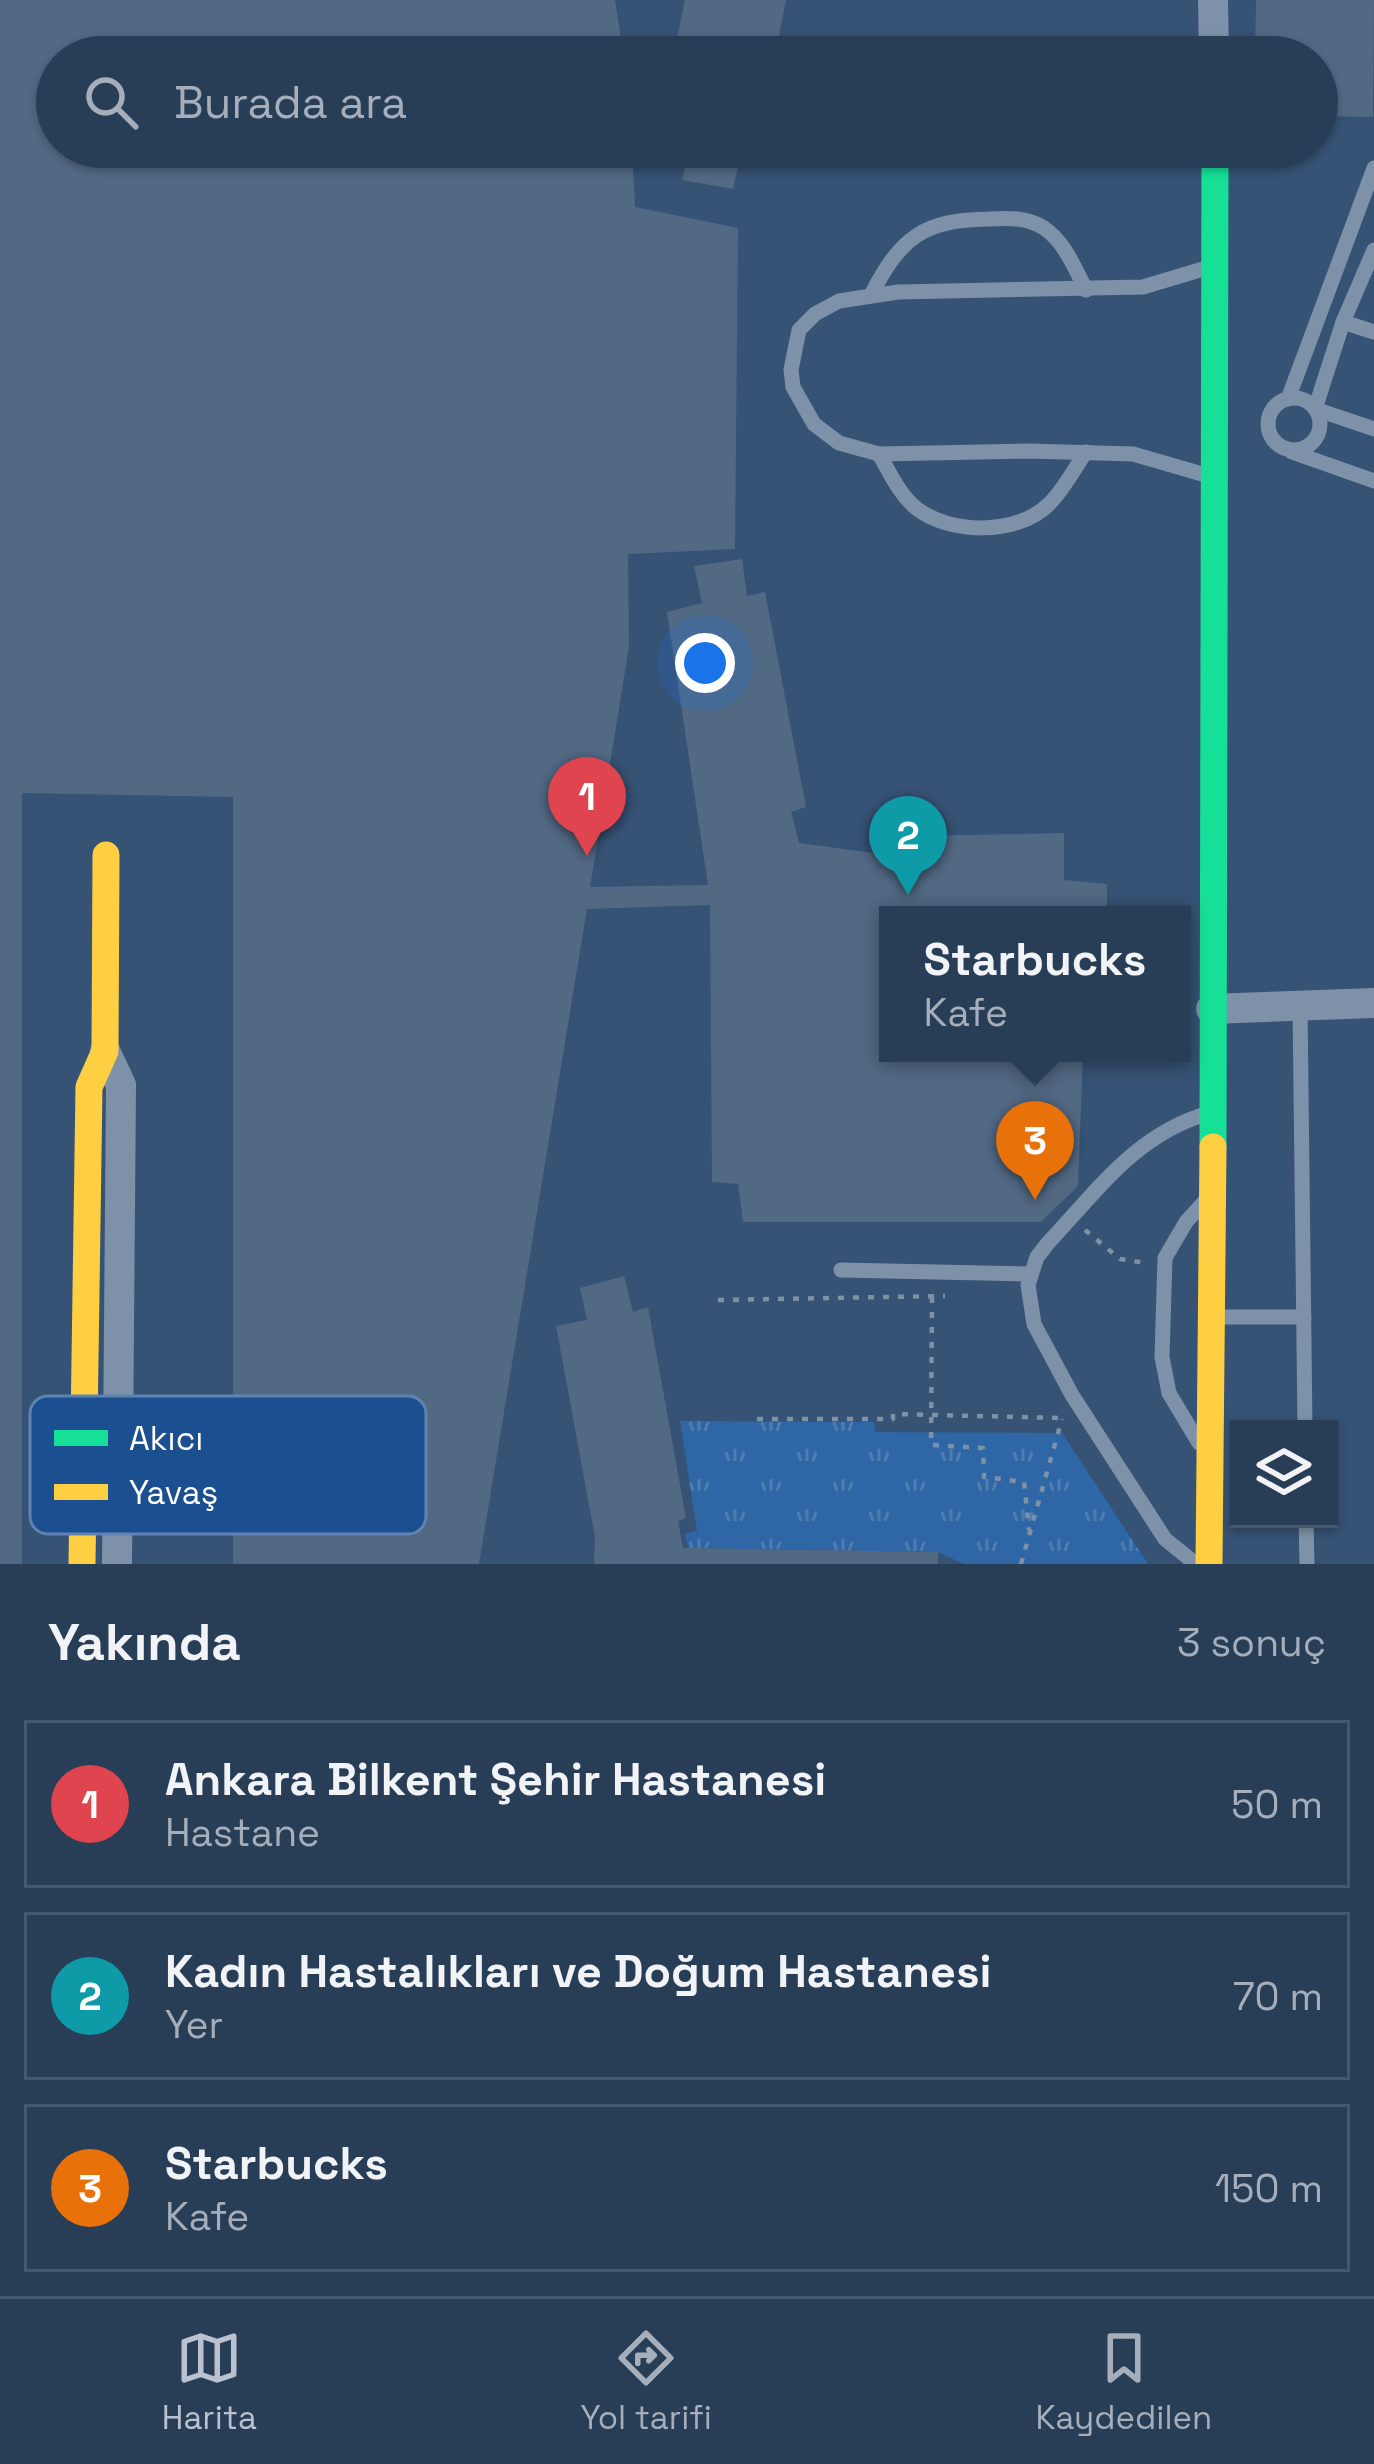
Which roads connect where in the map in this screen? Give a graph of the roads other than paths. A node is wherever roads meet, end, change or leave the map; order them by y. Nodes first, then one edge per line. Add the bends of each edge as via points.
1 (1214, 0) edge
2 (1214, 36) edge
3 (1215, 168) edge
4 (1374, 168) edge
5 (1374, 250) edge
6 (1216, 265) junction
7 (1087, 290) junction
8 (871, 295) junction
9 (1343, 322) junction
10 (1374, 332) edge
11 (1288, 399) junction
12 (1316, 409) junction
13 (1374, 429) edge
14 (1286, 450) junction
15 (1086, 452) junction
16 (879, 454) junction
17 (1215, 478) junction
18 (1374, 481) edge
19 (106, 855) dead end
20 (1374, 1003) edge
21 (1300, 1004) junction
22 (1211, 1009) junction
23 (105, 1051) junction
24 (1212, 1112) junction
25 (1213, 1193) junction
26 (841, 1270) dead end
27 (1030, 1274) junction
28 (1213, 1317) junction
29 (1304, 1317) junction
30 (84, 1396) edge
31 (119, 1396) edge
32 (1305, 1420) edge
33 (1217, 1458) junction
34 (1306, 1528) edge
35 (82, 1534) edge
36 (118, 1534) edge
37 (82, 1564) edge
38 (118, 1564) edge
39 (1196, 1564) edge
40 (1208, 1564) edge
41 (1307, 1564) edge

1 - 2 street
3 - 6 street
4 - 11 lane
5 - 9 lane
6 - 7 lane via 1143,287
6 - 17 street
7 - 8 lane
7 - 8 lane via 1042,226 964,219 908,239
8 - 16 lane via 815,314 800,330 791,370 814,424 839,443
9 - 10 lane
9 - 12 lane
11 - 12 lane
11 - 14 lane via 1268,424
12 - 13 lane
12 - 14 lane via 1316,438
14 - 18 lane
15 - 16 lane
15 - 16 lane via 1052,502 1026,520 996,526 926,515
15 - 17 lane via 1133,454
17 - 22 street
19 - 23 street
20 - 21 street
21 - 22 street
21 - 29 lane
22 - 24 street
23 - 30 street via 89,1087
23 - 31 street via 121,1085
24 - 25 street
24 - 27 lane via 1139,1146 1048,1243
25 - 28 street
25 - 33 lane via 1165,1258 1162,1357 1169,1393
26 - 27 lane
27 - 39 lane via 1029,1312 1072,1395 1165,1539
28 - 29 lane
28 - 33 street
29 - 32 lane
33 - 40 street
34 - 41 lane
35 - 37 street
36 - 38 street

